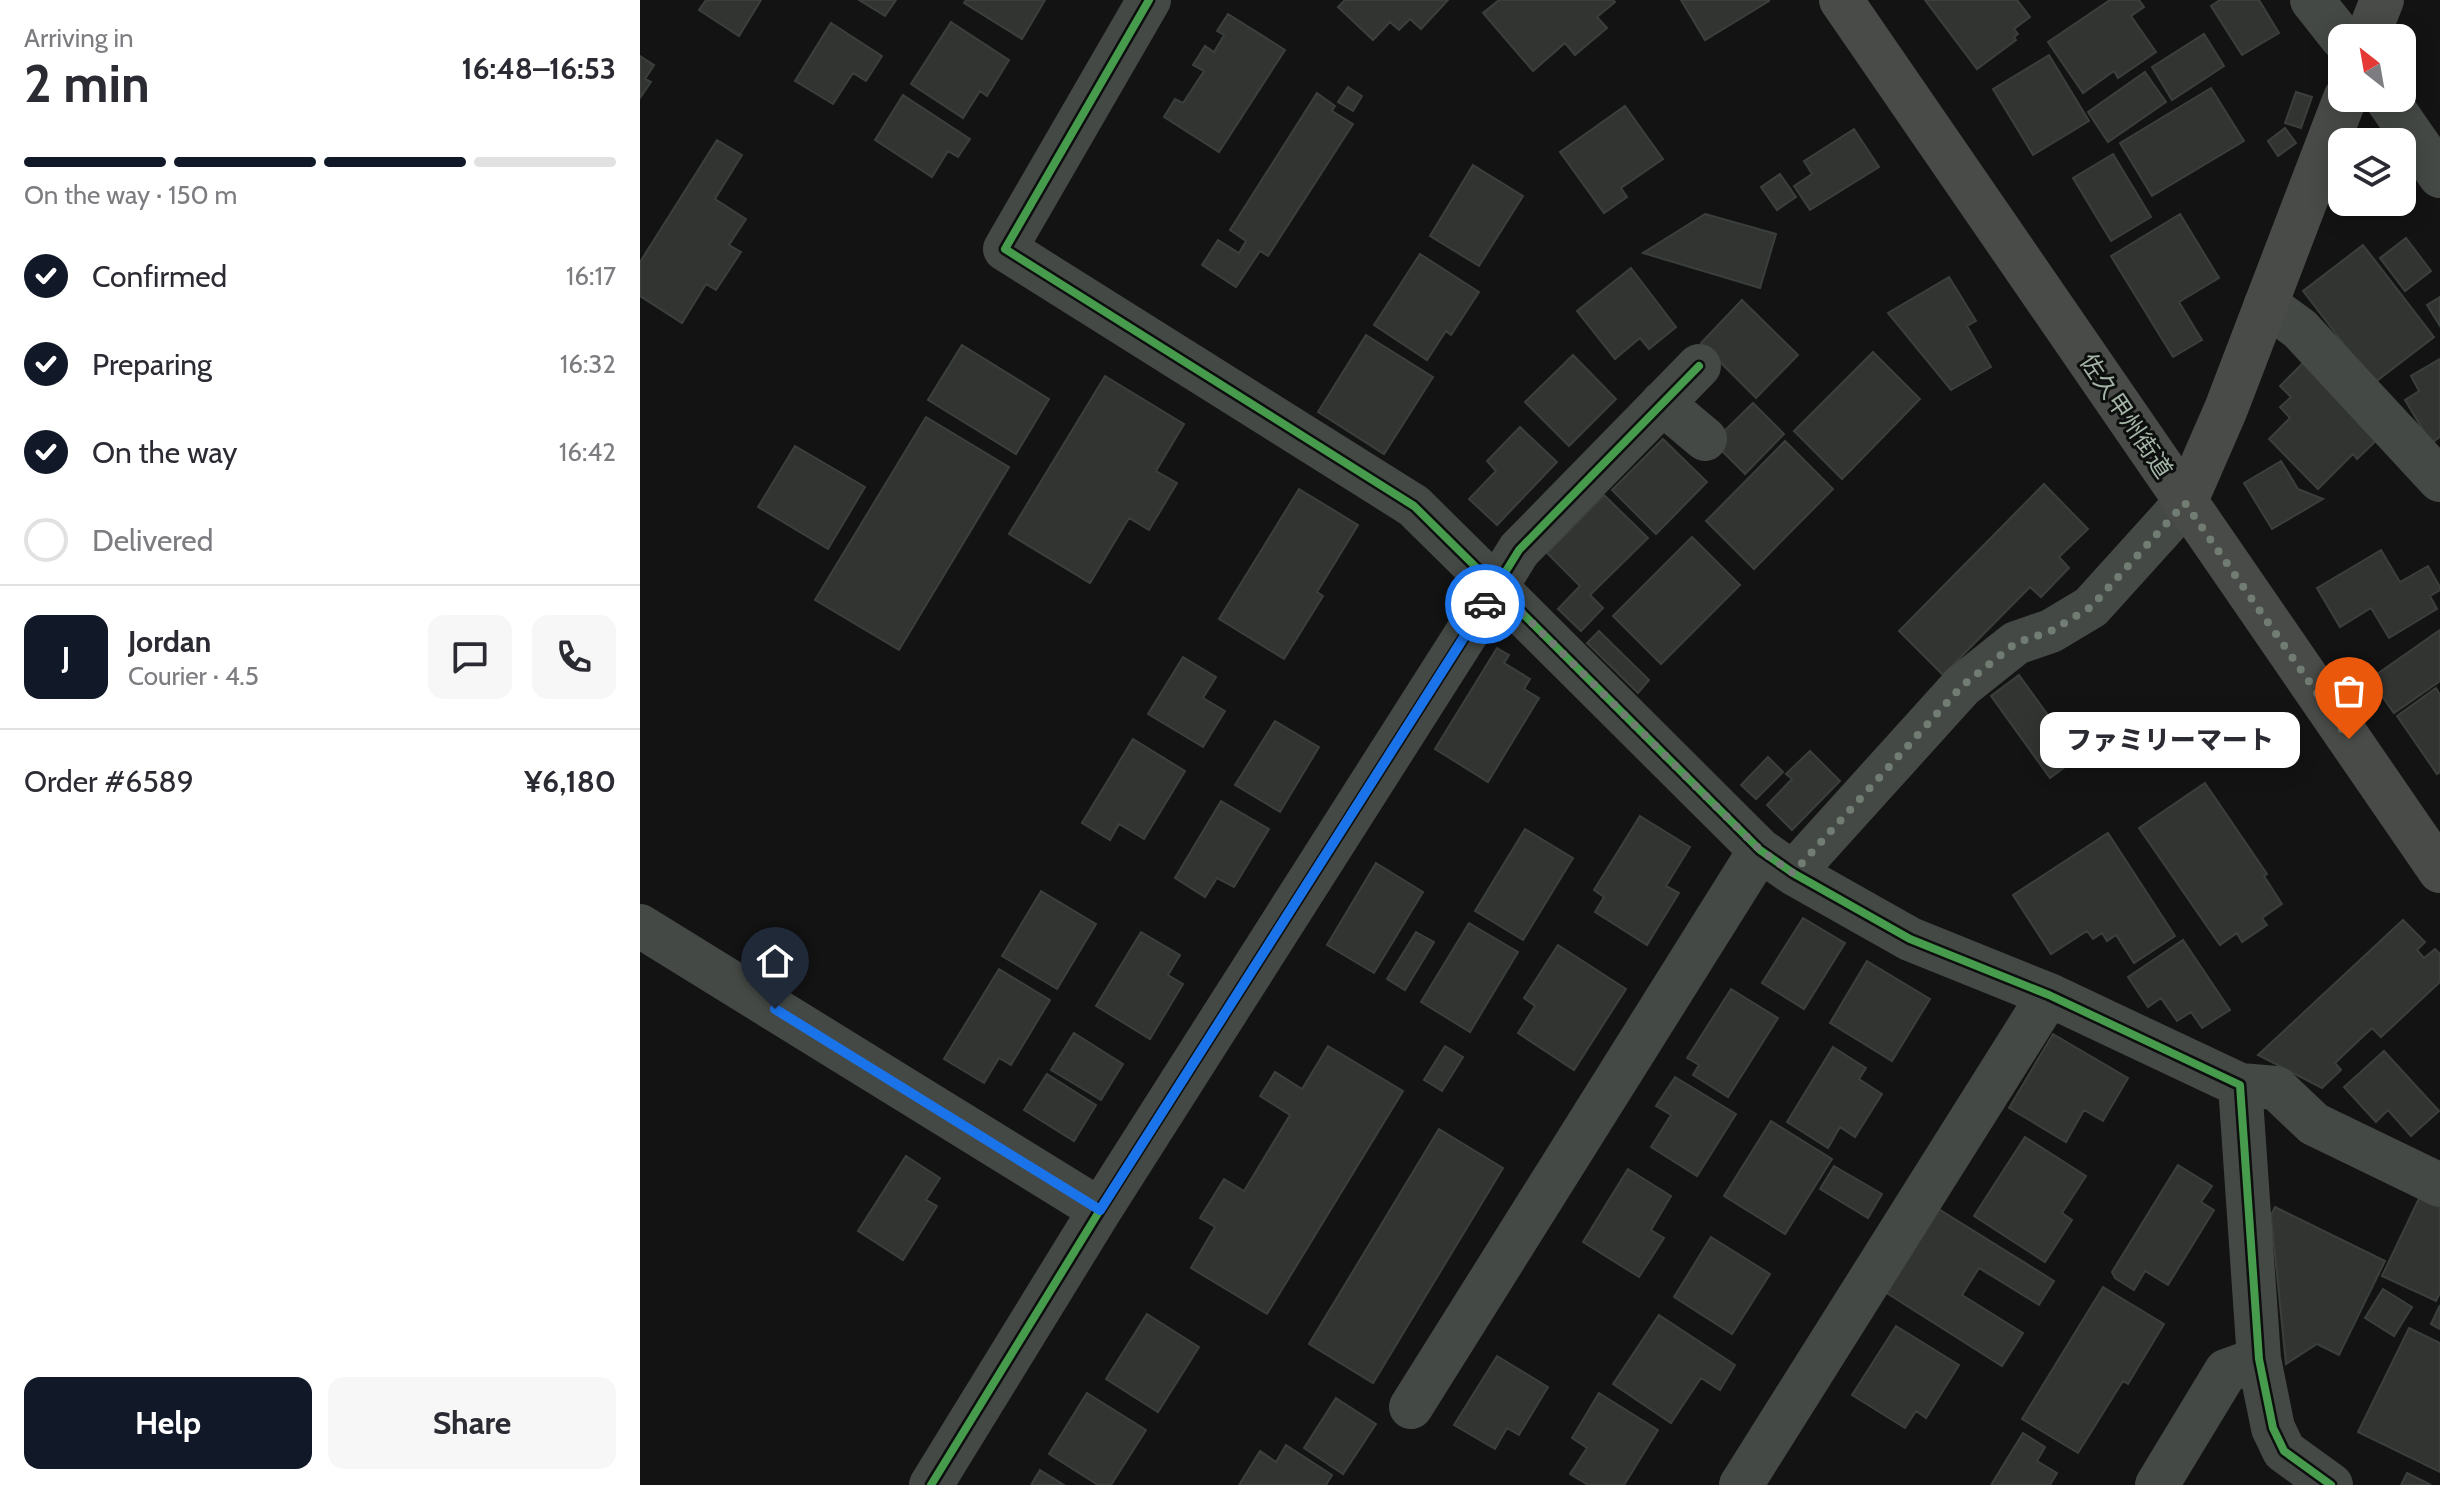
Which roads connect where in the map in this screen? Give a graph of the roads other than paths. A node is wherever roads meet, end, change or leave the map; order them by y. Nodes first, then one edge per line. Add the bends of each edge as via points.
1 (1149, 0) edge
2 (1841, 0) edge
3 (2312, 0) edge
4 (2382, 0) edge
5 (2331, 24) edge
6 (2373, 24) edge
7 (2340, 112) edge
8 (2396, 112) edge
9 (2440, 176) edge
10 (2266, 304) junction
11 (1699, 366) dead end
12 (1662, 403) junction
13 (1705, 439) dead end
14 (2440, 480) edge
15 (2185, 503) junction
16 (1496, 587) junction
17 (1776, 862) junction
18 (2440, 871) edge
19 (640, 926) edge
20 (2049, 995) junction
21 (2240, 1085) junction
22 (2440, 1185) edge
23 (1100, 1210) junction
24 (2259, 1359) junction
25 (1411, 1407) dead end
26 (931, 1485) edge
27 (1741, 1485) edge
28 (2157, 1485) edge
29 (2331, 1485) edge

1 - 16 street via 1005,249 1414,506
2 - 15 street, 佐久甲州街道
3 - 5 street
4 - 6 street
7 - 10 street
8 - 9 street
10 - 14 street via 2300,329
10 - 15 street
11 - 12 street
12 - 13 street
12 - 16 street via 1519,550
15 - 17 street via 2091,607 2051,631 2016,643 1962,686
15 - 18 street, 佐久甲州街道
16 - 17 street
16 - 23 street
17 - 20 street via 1910,939
17 - 25 street
19 - 23 street
20 - 21 street
20 - 27 street
21 - 22 street via 2276,1088 2314,1124
21 - 24 street
23 - 26 street
24 - 28 street via 2226,1371
24 - 29 street via 2273,1428 2284,1451

